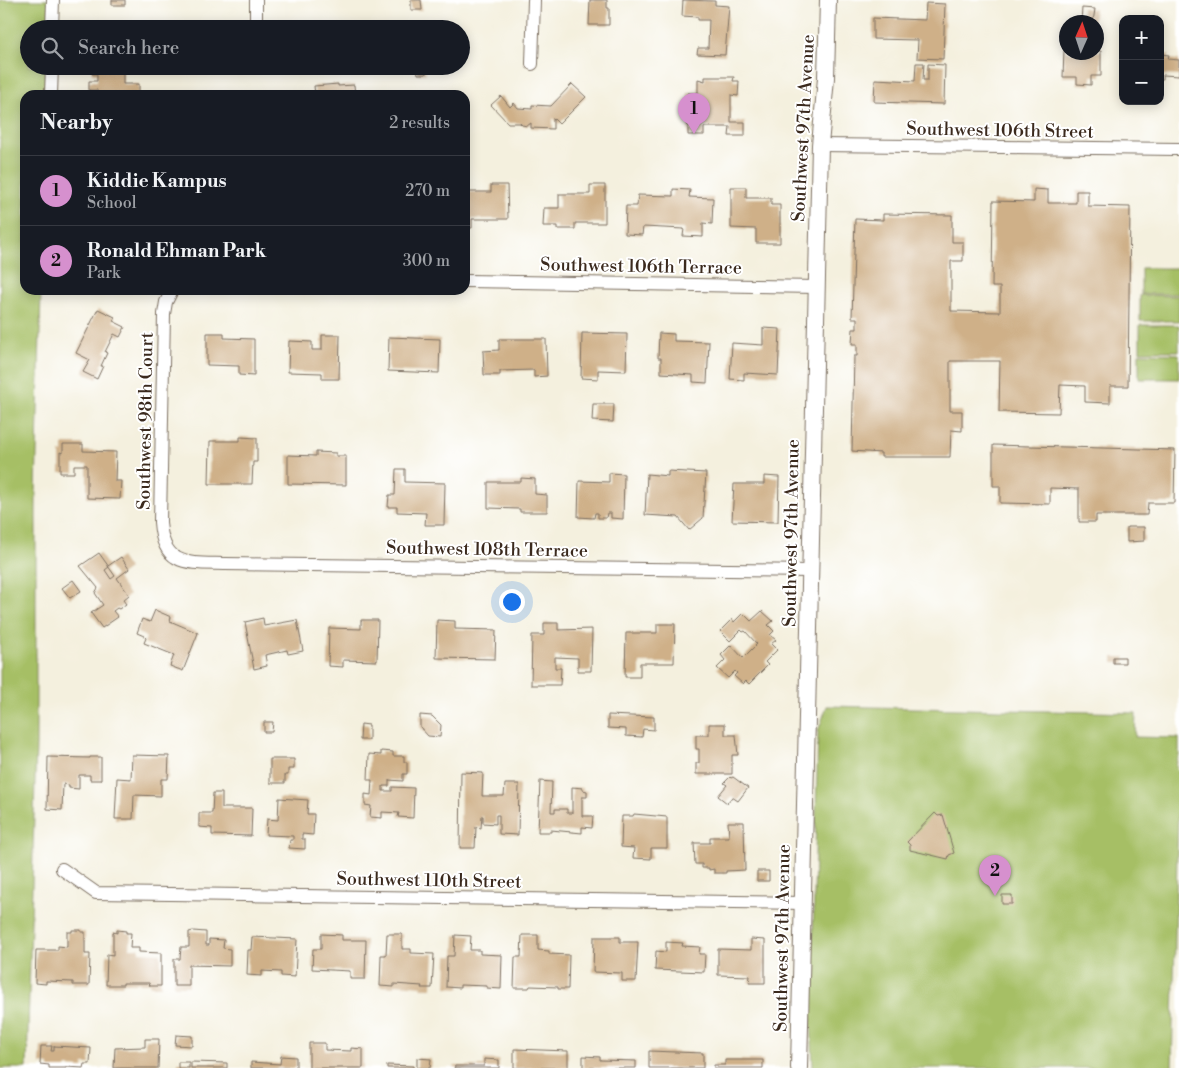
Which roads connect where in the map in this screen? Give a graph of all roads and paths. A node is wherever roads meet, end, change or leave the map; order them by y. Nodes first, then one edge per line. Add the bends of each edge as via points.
1 (53, 0) edge
2 (256, 0) edge
3 (534, 0) edge
4 (828, 0) edge
5 (52, 20) edge
6 (256, 20) edge
7 (532, 64) dead end
8 (52, 75) edge
9 (51, 90) edge
10 (820, 145) junction
11 (1179, 149) edge
12 (470, 281) edge
13 (817, 287) junction
14 (169, 295) edge
15 (167, 550) joint
16 (810, 571) junction
17 (62, 869) dead end
18 (803, 903) junction
19 (799, 1068) edge

1 - 5 street
2 - 6 street
3 - 7 street
4 - 10 street, Southwest 97th Avenue
8 - 9 street
10 - 11 street, Southwest 106th Street
10 - 13 street, Southwest 97th Avenue
12 - 13 street, Southwest 106th Terrace
13 - 16 street, Southwest 97th Avenue
14 - 15 street, Southwest 98th Court via 164,314 160,522
15 - 16 street, Southwest 108th Terrace via 179,559 197,563
16 - 18 street, Southwest 97th Avenue
17 - 18 street, Southwest 110th Street via 96,893
18 - 19 street, Southwest 97th Avenue

